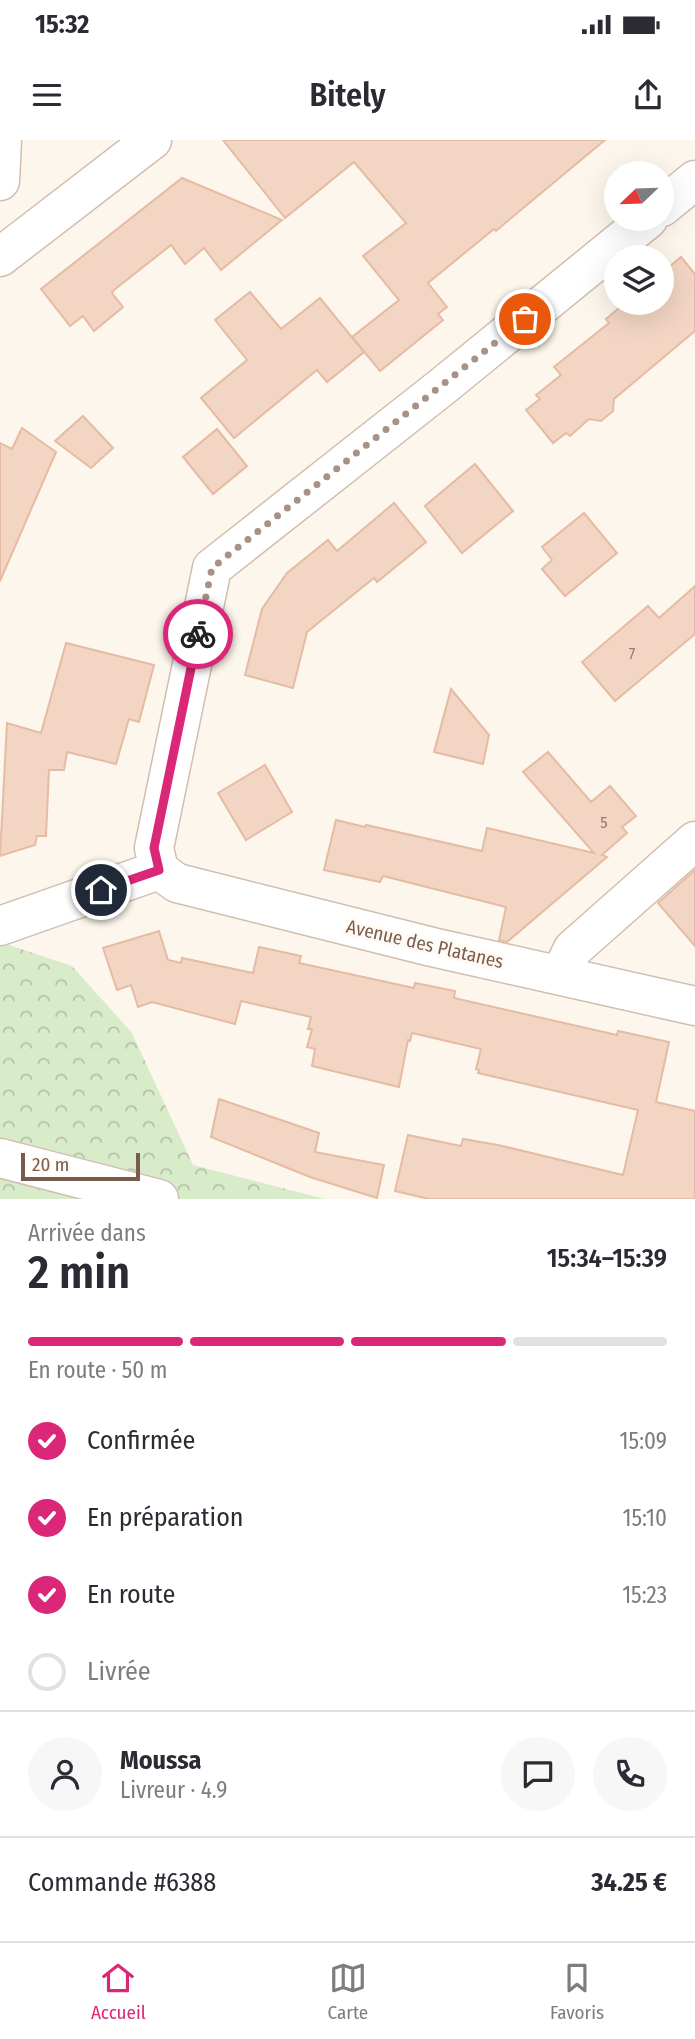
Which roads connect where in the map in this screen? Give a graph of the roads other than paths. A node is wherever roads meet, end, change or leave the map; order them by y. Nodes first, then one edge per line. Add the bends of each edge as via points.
1 (2, 140) edge
2 (152, 140) edge
3 (695, 180) edge
4 (0, 181) edge
5 (674, 197) edge
6 (633, 231) edge
7 (0, 257) edge
8 (695, 841) edge
9 (159, 870) junction
10 (0, 926) edge
11 (560, 975) junction
12 (695, 1006) edge
13 (0, 1158) edge
14 (159, 1199) edge

1 - 4 street
2 - 7 street
3 - 5 street
6 - 9 street via 212,568 154,848
8 - 11 street via 573,949
9 - 10 street
9 - 11 street, Avenue des Platanes via 177,883
11 - 12 street, Avenue des Platanes
13 - 14 street

